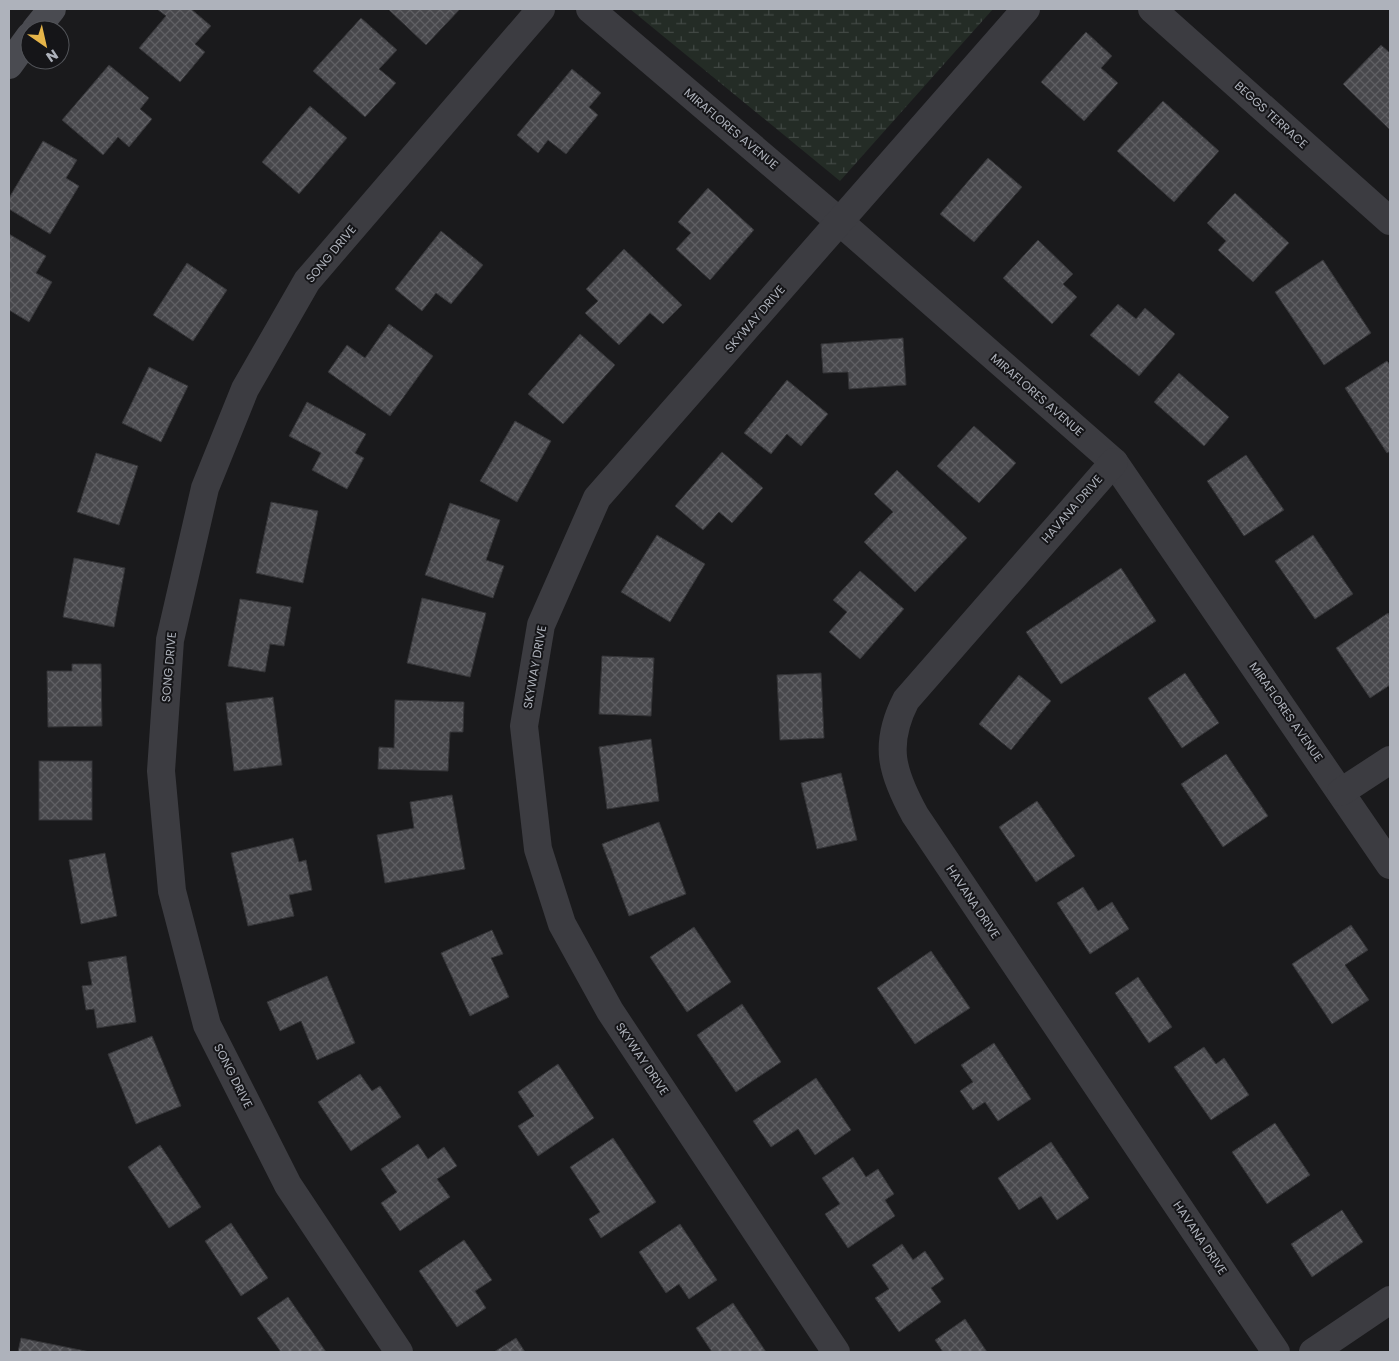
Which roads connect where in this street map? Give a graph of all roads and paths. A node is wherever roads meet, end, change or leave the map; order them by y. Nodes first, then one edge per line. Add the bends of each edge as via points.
1 (52, 9) edge
2 (542, 9) edge
3 (590, 9) edge
4 (1026, 9) edge
5 (1152, 9) edge
6 (43, 20) edge
7 (20, 50) edge
8 (9, 66) edge
9 (1390, 221) edge
10 (840, 222) junction
11 (1114, 462) junction
12 (1390, 760) edge
13 (1342, 792) junction
14 (1390, 865) edge
15 (1390, 1300) edge
16 (399, 1352) edge
17 (836, 1352) edge
18 (1276, 1352) edge
19 (1313, 1352) edge

1 - 6 main road
2 - 16 street, SONG DRIVE via 308,281 245,389 205,488 170,640 161,771 172,891 207,1025 288,1185
3 - 10 street, MIRAFLORES AVENUE
4 - 10 street, SKYWAY DRIVE
5 - 9 street, BEGGS TERRACE
7 - 8 main road
10 - 11 street, MIRAFLORES AVENUE
10 - 17 street, SKYWAY DRIVE via 597,498 541,625 524,726 538,849 562,924 610,1011
11 - 13 street, MIRAFLORES AVENUE
11 - 18 street, HAVANA DRIVE via 906,700 894,730 893,765 915,815
12 - 13 street
13 - 14 street, MIRAFLORES AVENUE
15 - 19 street

